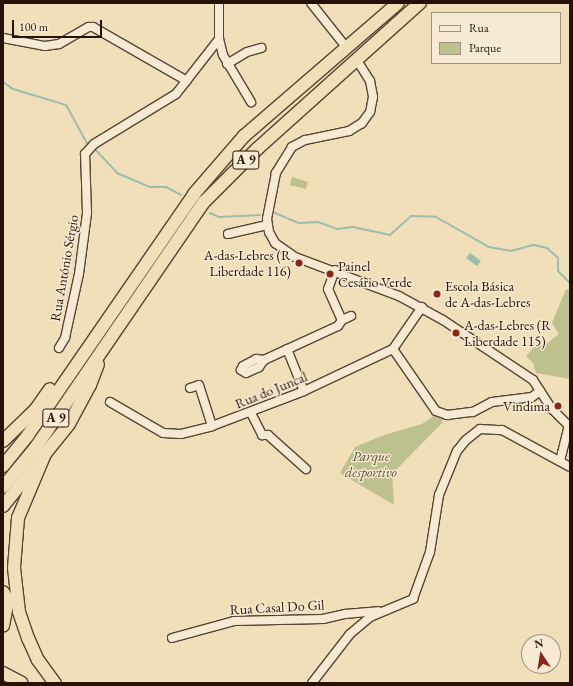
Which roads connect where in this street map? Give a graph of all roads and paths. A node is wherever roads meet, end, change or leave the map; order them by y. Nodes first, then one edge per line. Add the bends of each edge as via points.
1 (219, 3) edge
2 (311, 3) edge
3 (398, 3) edge
4 (420, 3) edge
5 (3, 38) edge
6 (219, 39) junction
7 (342, 42) dead end
8 (261, 48) dead end
9 (227, 64) junction
10 (360, 65) dead end
11 (187, 81) junction
12 (251, 102) dead end
13 (267, 225) junction
14 (228, 234) dead end
15 (335, 270) junction
16 (422, 307) junction
17 (351, 316) dead end
18 (342, 320) junction
19 (88, 346) junction
20 (105, 346) junction
21 (59, 348) dead end
22 (287, 349) junction
23 (393, 350) junction
24 (264, 360) dead end
25 (190, 388) dead end
26 (304, 391) junction
27 (540, 391) junction
28 (110, 402) dead end
29 (251, 413) junction
30 (569, 425) edge
31 (212, 426) junction
32 (3, 441) edge
33 (45, 454) junction
34 (560, 461) junction
35 (3, 466) edge
36 (570, 467) edge
37 (306, 469) dead end
38 (3, 487) edge
39 (3, 506) edge
40 (3, 592) edge
41 (385, 611) junction
42 (3, 626) edge
43 (172, 638) dead end
44 (3, 673) edge
45 (22, 683) edge
46 (55, 683) edge
47 (312, 683) edge

1 - 6 street
2 - 7 street
3 - 19 highway, A 9 via 244,136 194,194
4 - 20 highway, A 9 via 257,149 204,202
5 - 11 street via 45,46 59,44 88,27 93,27
6 - 9 street
6 - 11 street, Rua António Sérgio
8 - 9 street
9 - 12 street
10 - 13 street via 370,81 373,97 370,112 362,123 349,131 305,140 292,147 276,173
11 - 21 street, Rua António Sérgio via 167,101 91,146 83,163 87,212 79,274 65,338
13 - 14 street
13 - 15 street via 276,243 295,257
15 - 16 street
15 - 18 street via 328,289
16 - 23 street
16 - 27 street via 533,380
17 - 18 street
18 - 22 street via 338,326
19 - 32 highway via 66,364 36,409
19 - 35 highway, A 9 via 28,435
20 - 33 highway via 90,385 69,424
20 - 38 highway, A 9 via 36,447
22 - 24 street
22 - 26 street
23 - 26 street, Rua do Juncal
23 - 27 street via 436,411 447,416 473,412 492,402 532,397
25 - 31 street via 202,384
26 - 29 street, Rua do Juncal
27 - 30 street via 552,409
28 - 31 street, Rua do Juncal via 163,433 181,434
29 - 31 street, Rua do Juncal
29 - 37 street via 262,435 268,435
30 - 34 street
33 - 39 highway
33 - 46 highway via 18,518 14,568 19,612 28,638 38,660
34 - 36 street
34 - 41 street via 502,430 480,429 466,440 457,451 439,495 430,552 413,599
40 - 42 highway via 8,600
41 - 43 street, Rua Casal Do Gil via 345,614 323,619 234,621
41 - 47 street via 370,617 350,634
44 - 45 highway

